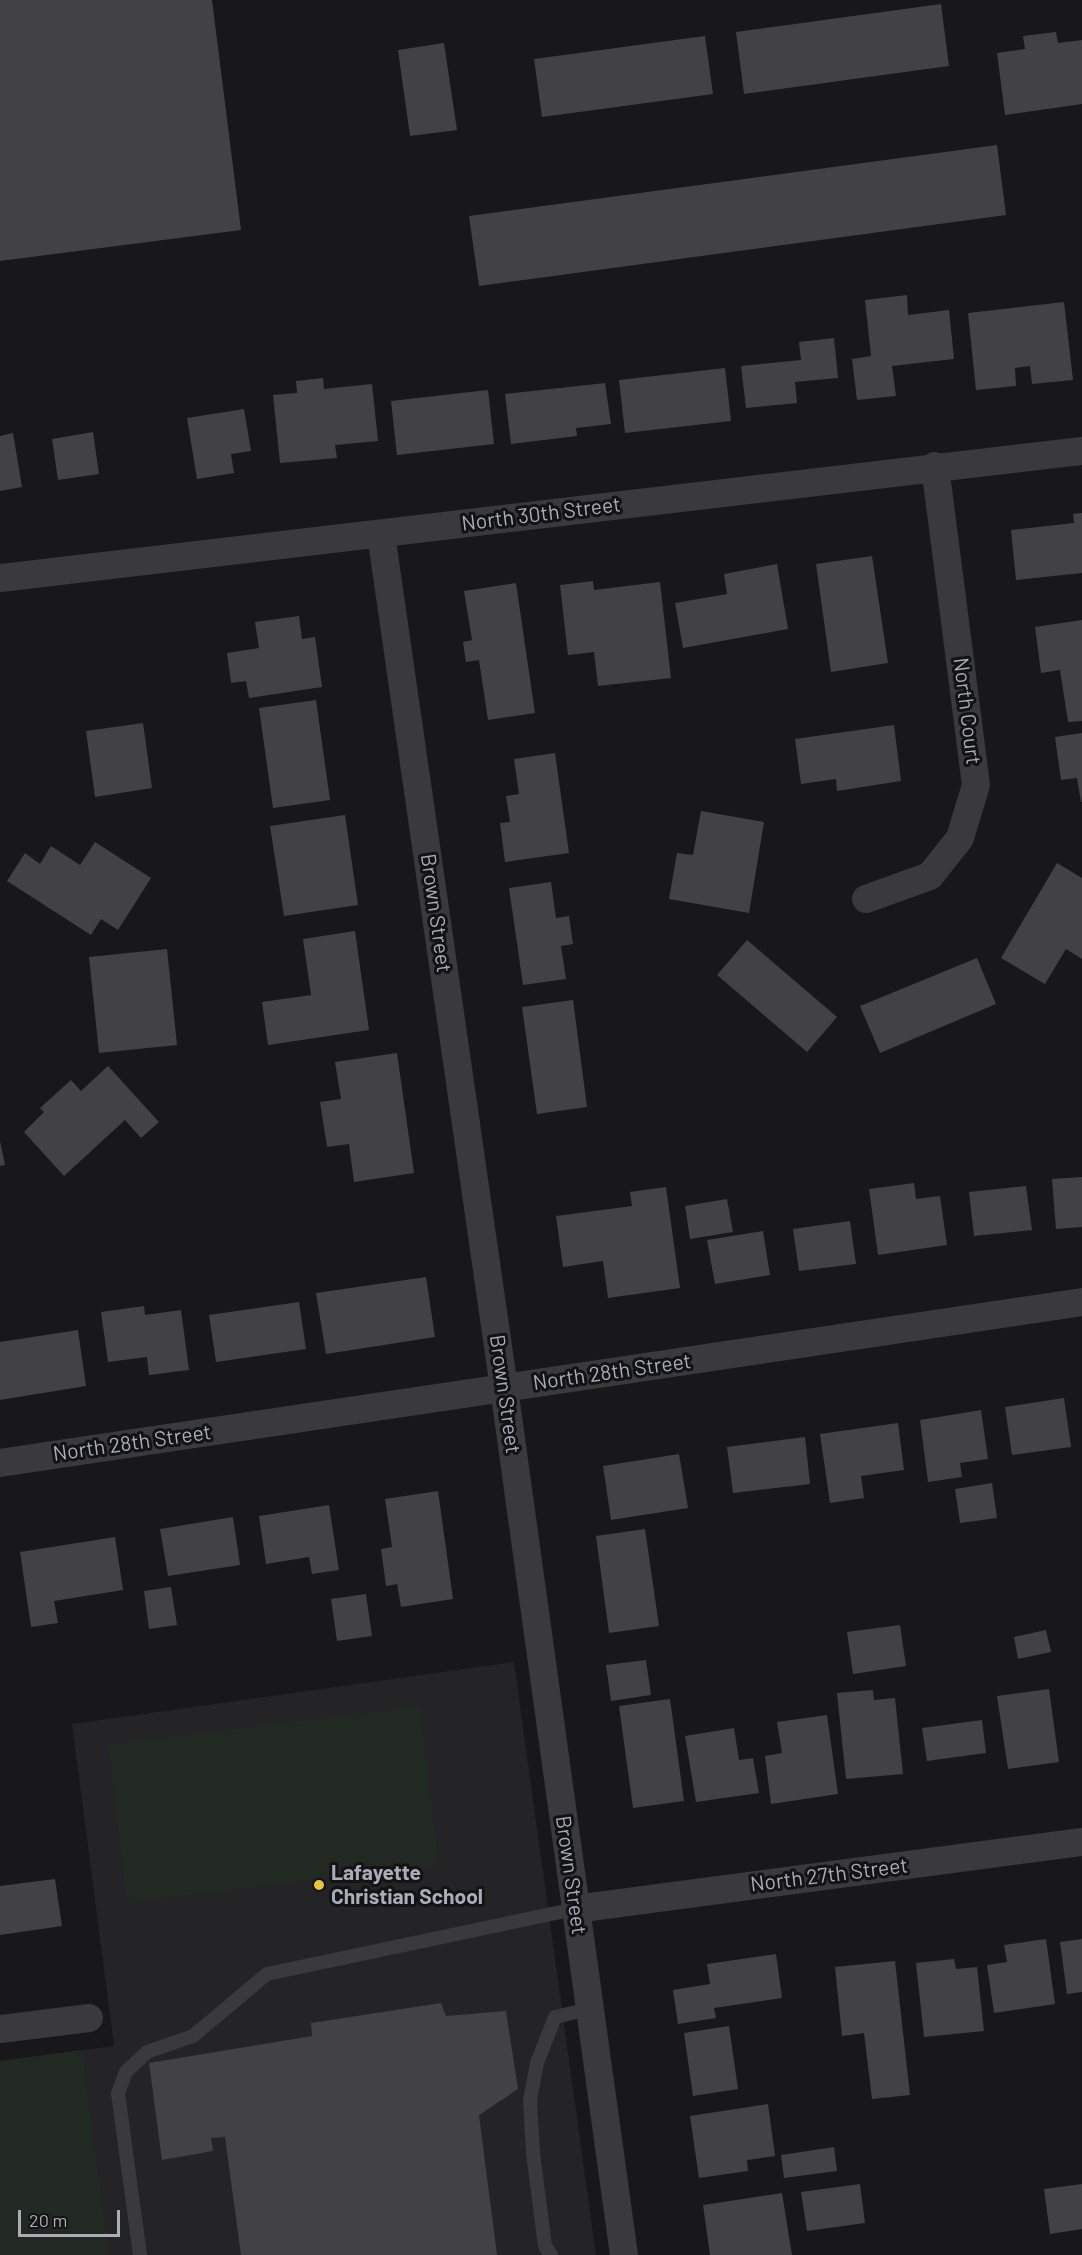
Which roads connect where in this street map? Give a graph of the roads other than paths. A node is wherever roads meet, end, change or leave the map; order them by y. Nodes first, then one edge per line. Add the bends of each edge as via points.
1 (1082, 451) edge
2 (935, 466) junction
3 (381, 534) junction
4 (0, 578) edge
5 (867, 899) dead end
6 (1082, 1302) edge
7 (504, 1388) junction
8 (0, 1463) edge
9 (1082, 1842) edge
10 (575, 1909) junction
11 (589, 2009) junction
12 (89, 2018) dead end
13 (0, 2029) edge
14 (140, 2255) edge
15 (551, 2255) edge
16 (624, 2255) edge

1 - 2 street, North 30th Street
2 - 3 street, North 30th Street
2 - 5 street, North Court via 976,785 960,838 930,876
3 - 4 street, North 30th Street
3 - 7 street, Brown Street
6 - 7 street, North 28th Street
7 - 8 street, North 28th Street
7 - 10 street, Brown Street
9 - 10 street, North 27th Street
10 - 11 street, Brown Street
10 - 14 lane via 267,1974 193,2036 147,2052 126,2072 118,2093
11 - 15 lane via 555,2017 537,2063 530,2100 545,2246
11 - 16 street, Brown Street
12 - 13 street

